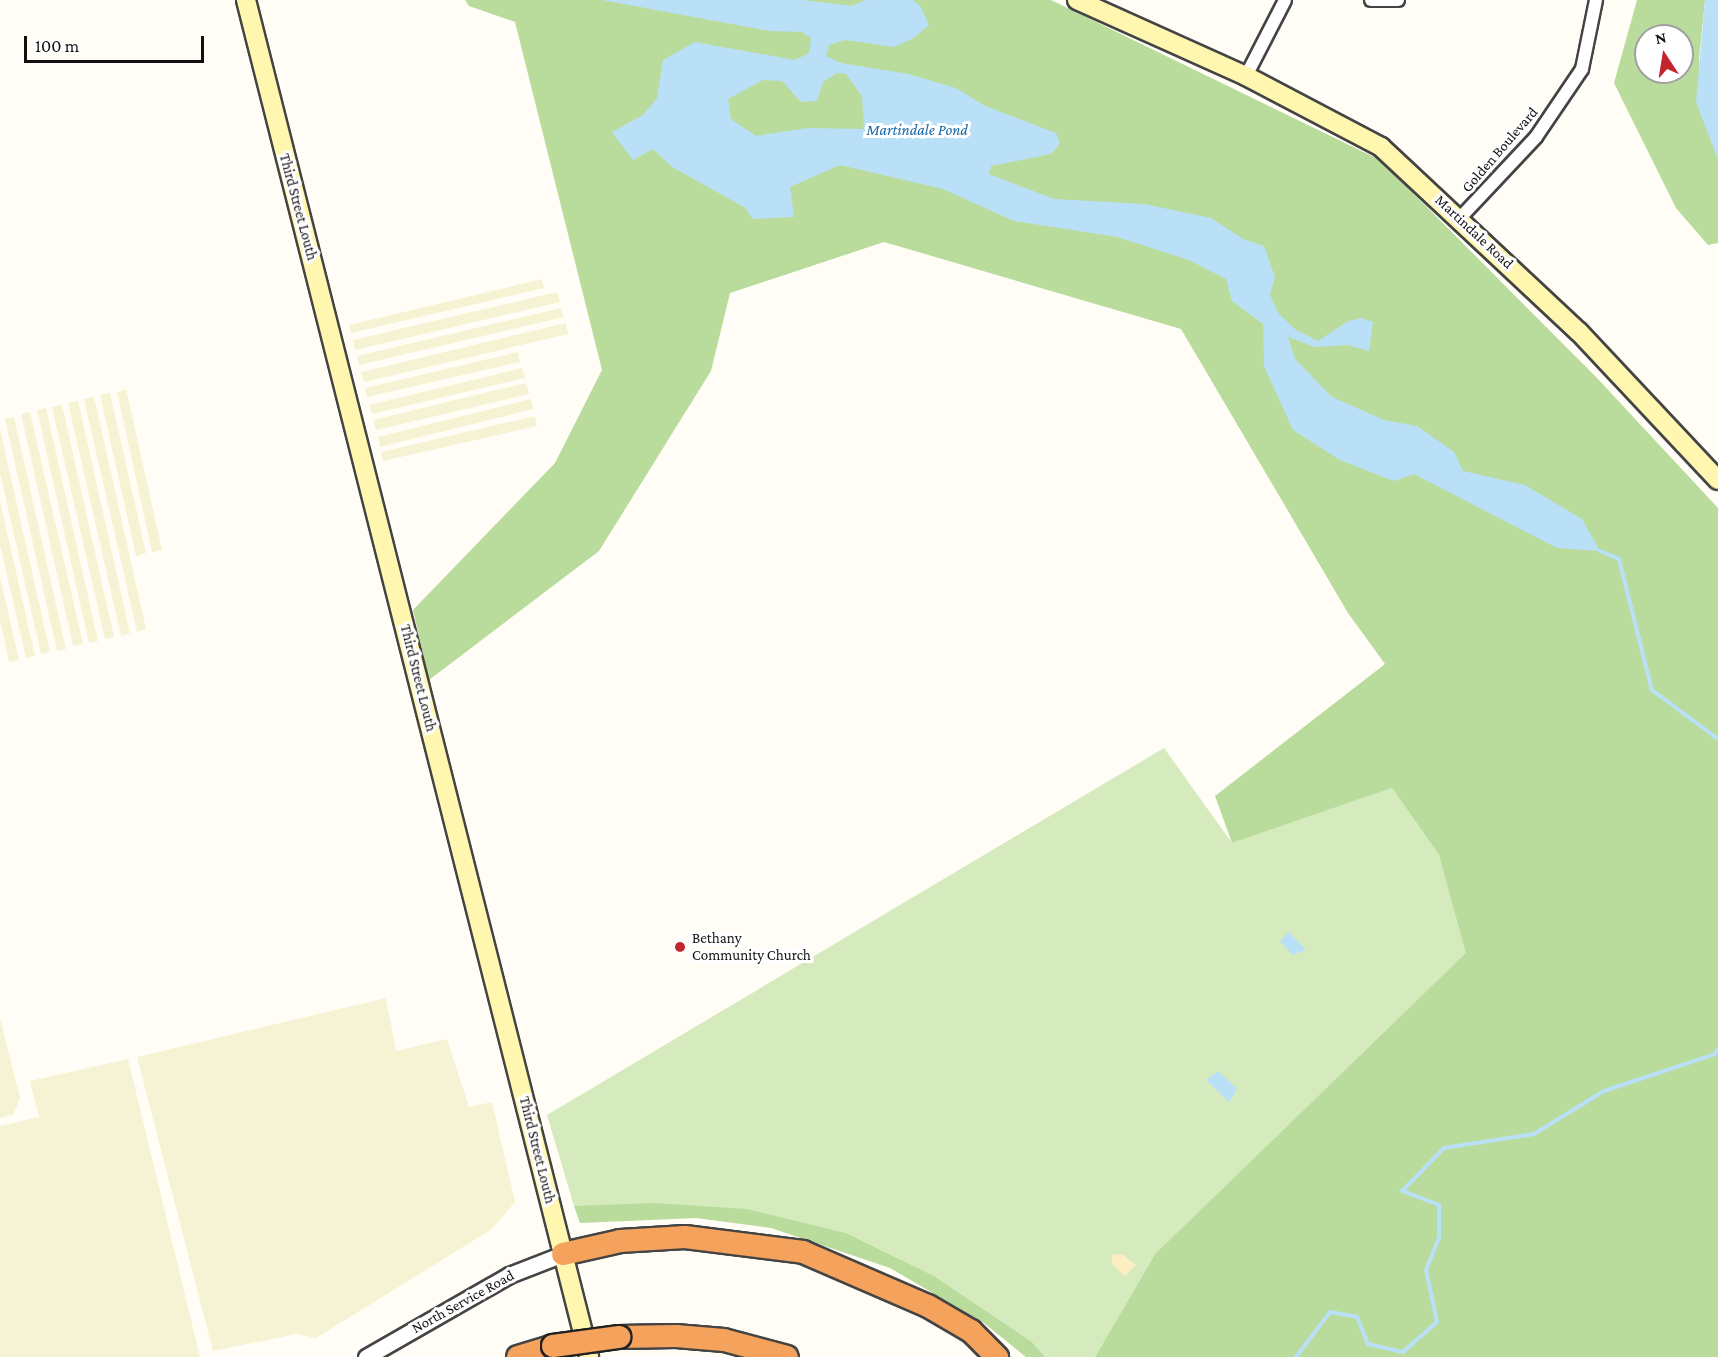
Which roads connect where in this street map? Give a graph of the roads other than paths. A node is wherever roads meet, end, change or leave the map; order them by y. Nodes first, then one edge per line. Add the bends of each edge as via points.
1 (246, 0) edge
2 (1077, 0) edge
3 (1285, 0) edge
4 (1371, 0) edge
5 (1398, 0) edge
6 (1596, 0) edge
7 (1246, 76) junction
8 (1460, 218) junction
9 (1718, 480) edge
10 (563, 1254) junction
11 (366, 1357) edge
12 (518, 1357) edge
13 (589, 1357) edge
14 (787, 1357) edge
15 (997, 1357) edge

1 - 10 main road, Third Street Louth
2 - 7 main road, Martindale Road
3 - 7 street
4 - 5 street
6 - 8 street, Golden Boulevard via 1582,69 1536,137
7 - 8 main road, Martindale Road via 1381,147
8 - 9 main road, Martindale Road via 1579,332
10 - 11 street, North Service Road via 509,1275
10 - 13 main road, Third Street Louth
10 - 15 highway via 620,1240 685,1237 803,1252 928,1306 971,1331
12 - 14 highway, bridge via 553,1347 619,1337 676,1336 724,1340

